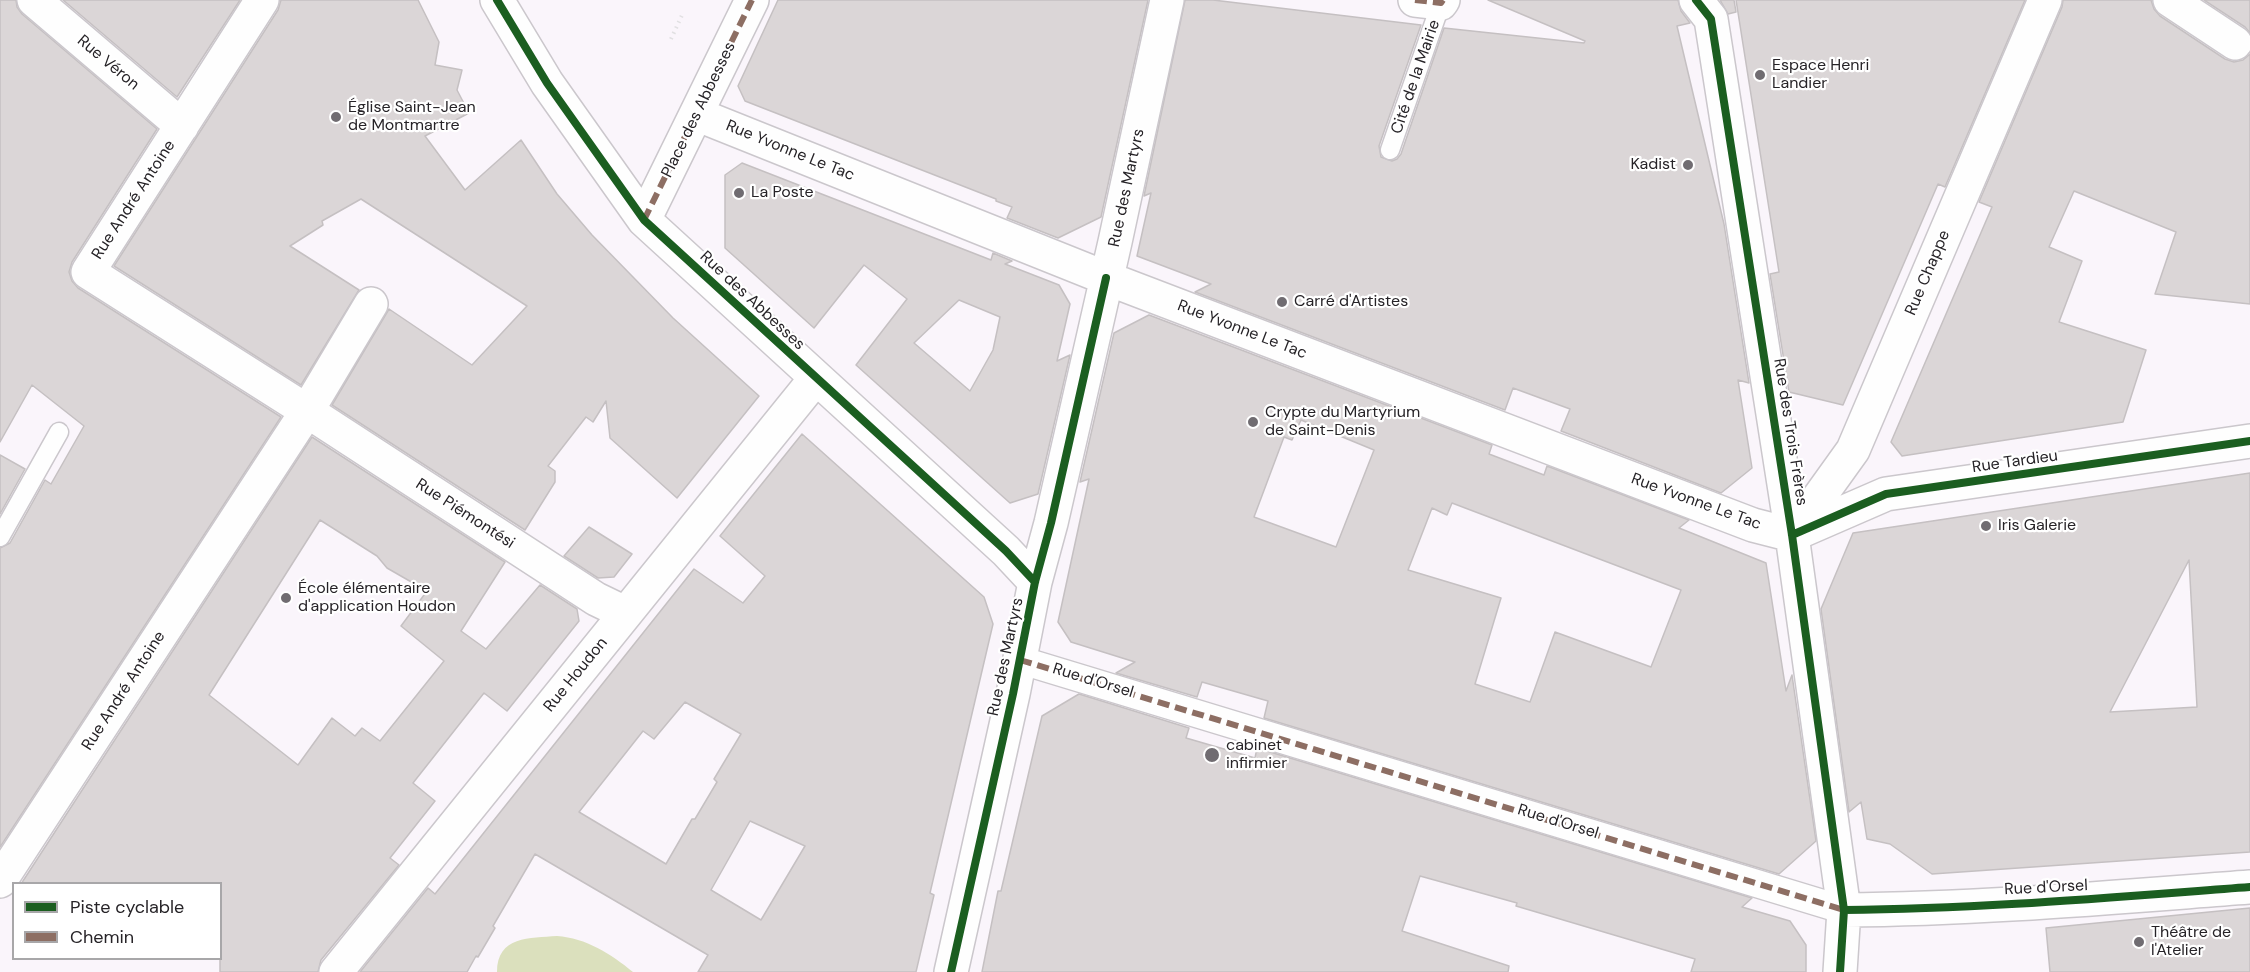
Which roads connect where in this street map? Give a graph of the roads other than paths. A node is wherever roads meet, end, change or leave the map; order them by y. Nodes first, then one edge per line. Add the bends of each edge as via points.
1 (34, 0) edge
2 (262, 0) edge
3 (497, 0) edge
4 (752, 0) edge
5 (1167, 0) edge
6 (1696, 0) edge
7 (2045, 0) edge
8 (2170, 0) edge
9 (1433, 1) edge
10 (2235, 43) dead end
11 (696, 114) junction
12 (182, 126) junction
13 (1390, 150) dead end
14 (644, 220) junction
15 (1106, 278) junction
16 (371, 304) dead end
17 (816, 378) junction
18 (307, 411) junction
19 (59, 432) dead end
20 (2250, 441) edge
21 (1792, 535) junction
22 (0, 537) edge
23 (1035, 582) junction
24 (625, 613) junction
25 (1020, 660) junction
26 (0, 881) edge
27 (2250, 887) edge
28 (1844, 910) junction
29 (336, 972) edge
30 (951, 972) edge
31 (1840, 972) edge

1 - 12 street, Rue Véron
2 - 12 street, Rue André Antoine
3 - 14 street, Rue des Abbesses via 547,83
4 - 11 street, Place des Abbesses
5 - 15 street, Rue des Martyrs
6 - 21 street, Rue des Trois Frères via 1711,19
7 - 21 street, Rue Chappe via 1853,450
8 - 10 street
9 - 13 lane, Cité de la Mairie
11 - 14 street, Place des Abbesses
11 - 15 street, Rue Yvonne Le Tac
12 - 18 street, Rue André Antoine via 88,272
14 - 17 street, Rue des Abbesses
15 - 21 street, Rue Yvonne Le Tac via 1753,525
15 - 23 street, Rue des Martyrs
16 - 18 street, Rue André Antoine
17 - 23 street, Rue des Abbesses
17 - 24 street, Rue Houdon
18 - 24 street, Rue Piémontési via 596,599
18 - 26 street, Rue André Antoine
19 - 22 lane
20 - 21 street, Rue Tardieu via 1886,494
21 - 28 street, Rue des Trois Frères
23 - 25 street, Rue des Martyrs
24 - 29 street, Rue Houdon
25 - 28 street, Rue d'Orsel
25 - 30 street, Rue des Martyrs
27 - 28 street, Rue d'Orsel via 2042,902
28 - 31 street, Rue des Trois Frères

